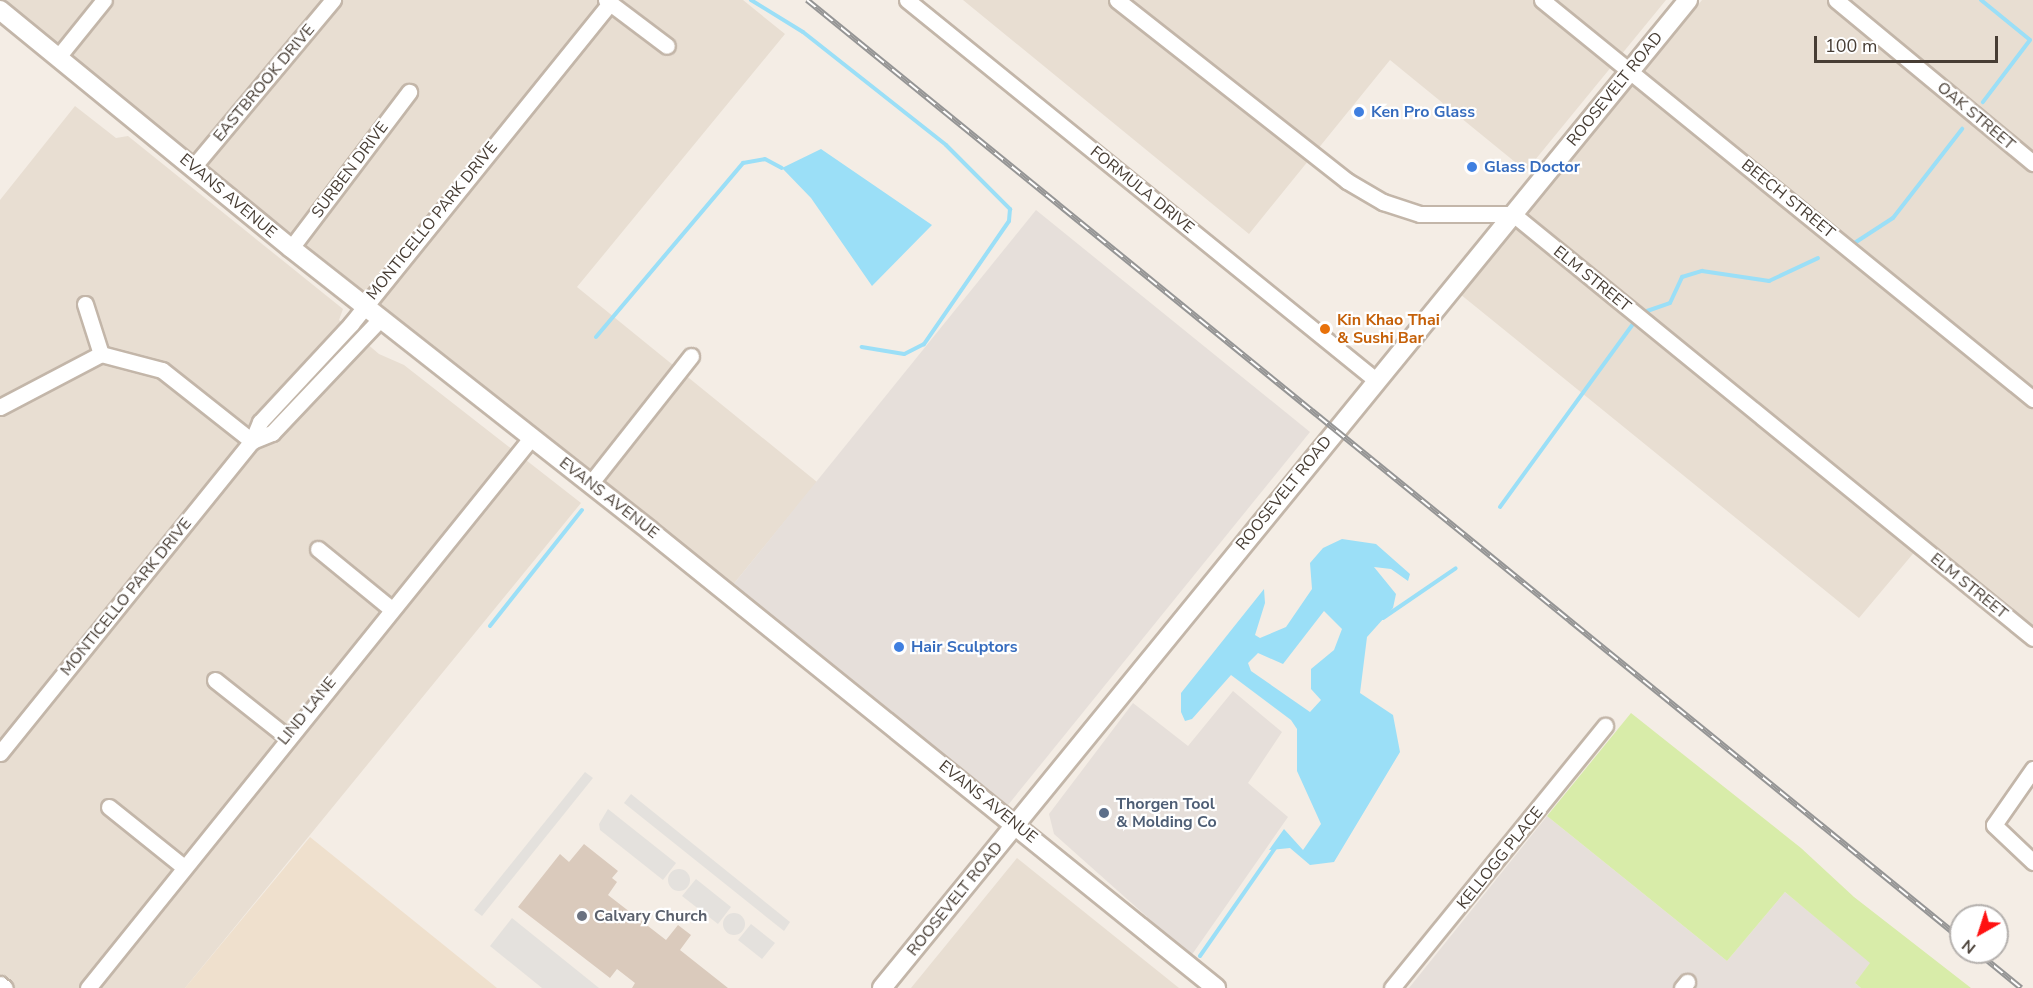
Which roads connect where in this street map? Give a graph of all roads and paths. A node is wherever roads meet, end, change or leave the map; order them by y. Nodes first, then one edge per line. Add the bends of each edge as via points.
1 (104, 0) edge
2 (333, 0) edge
3 (907, 0) edge
4 (1117, 0) edge
5 (1542, 0) edge
6 (1688, 0) edge
7 (1836, 0) edge
8 (608, 2) edge
9 (0, 10) edge
10 (667, 46) dead end
11 (58, 57) junction
12 (1630, 70) junction
13 (409, 92) dead end
14 (2033, 163) edge
15 (194, 166) junction
16 (1513, 214) junction
17 (291, 248) junction
18 (85, 304) dead end
19 (363, 306) junction
20 (380, 319) junction
21 (101, 354) junction
22 (691, 356) dead end
23 (1377, 381) junction
24 (2033, 399) edge
25 (0, 407) edge
26 (531, 438) junction
27 (252, 441) junction
28 (590, 484) junction
29 (318, 549) dead end
30 (390, 608) junction
31 (2033, 639) edge
32 (216, 680) dead end
33 (1605, 726) dead end
34 (287, 737) junction
35 (0, 753) edge
36 (2033, 769) edge
37 (109, 807) dead end
38 (1016, 824) junction
39 (2033, 862) edge
40 (184, 867) junction
41 (0, 984) edge
42 (5, 988) edge
43 (88, 988) edge
44 (882, 988) edge
45 (1216, 988) edge
46 (1392, 988) edge

1 - 11 street
2 - 15 street, EASTBROOK DRIVE
3 - 23 street, FORMULA DRIVE
4 - 16 street via 1347,181 1383,202 1420,214
5 - 12 street, BEECH STREET
6 - 12 street, ROOSEVELT ROAD
7 - 14 street, OAK STREET
8 - 10 street
8 - 19 street, MONTICELLO PARK DRIVE
9 - 11 street, EVANS AVENUE
11 - 15 street, EVANS AVENUE
12 - 16 street, ROOSEVELT ROAD
12 - 24 street, BEECH STREET
13 - 17 street, SURBEN DRIVE
15 - 17 street, EVANS AVENUE
16 - 23 street, ROOSEVELT ROAD
16 - 31 street, ELM STREET
17 - 19 street, EVANS AVENUE
18 - 21 street
19 - 20 street, EVANS AVENUE
19 - 27 street, MONTICELLO PARK DRIVE via 260,422
20 - 26 street, EVANS AVENUE
20 - 27 street, MONTICELLO PARK DRIVE via 272,433
21 - 25 street
21 - 27 street via 162,370
22 - 28 street
23 - 38 street, ROOSEVELT ROAD
26 - 28 street, EVANS AVENUE
26 - 30 street, LIND LANE
27 - 35 street, MONTICELLO PARK DRIVE
28 - 38 street, EVANS AVENUE
29 - 30 street
30 - 34 street, LIND LANE
32 - 34 street
33 - 46 street, KELLOGG PLACE
34 - 40 street, LIND LANE
36 - 39 street via 1994,825
37 - 40 street
38 - 44 street, ROOSEVELT ROAD
38 - 45 street, EVANS AVENUE
40 - 43 street, LIND LANE
41 - 42 street

